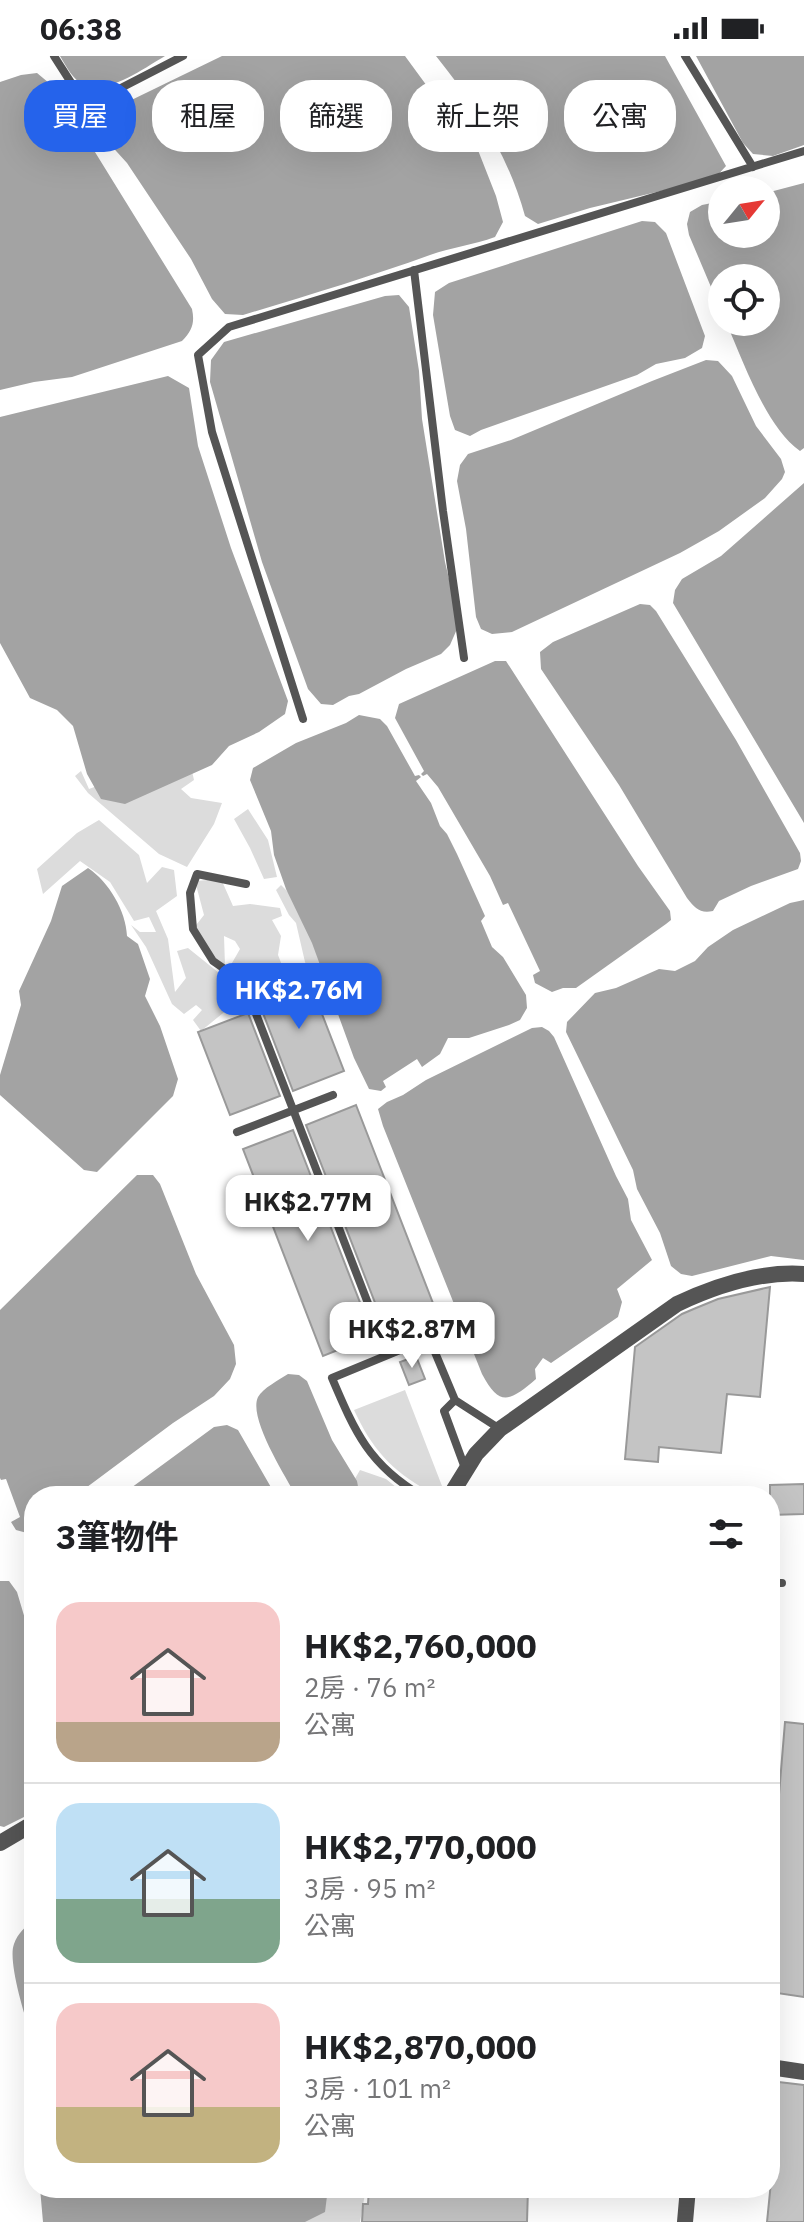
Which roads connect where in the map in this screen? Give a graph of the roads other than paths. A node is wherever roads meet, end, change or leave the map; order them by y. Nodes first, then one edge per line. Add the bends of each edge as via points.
1 (54, 56) edge
2 (183, 56) edge
3 (685, 56) edge
4 (804, 151) edge
5 (753, 167) junction
6 (414, 270) junction
7 (464, 658) dead end
8 (303, 719) dead end
9 (246, 884) dead end
10 (333, 1095) dead end
11 (293, 1110) junction
12 (237, 1132) dead end
13 (804, 1274) edge
14 (388, 1355) junction
15 (455, 1400) junction
16 (500, 1429) junction
17 (466, 1468) junction
18 (405, 1486) edge
19 (456, 1486) edge
20 (24, 1829) edge
21 (0, 1843) edge
22 (780, 2068) edge
23 (804, 2072) edge
24 (687, 2198) edge
25 (685, 2222) edge

1 - 2 lane via 86,106
3 - 5 lane
4 - 5 lane
5 - 6 lane
6 - 7 lane
6 - 8 lane via 229,327 198,355 212,432
9 - 11 lane via 197,874 190,893 193,929 213,961 239,979
10 - 11 lane
11 - 12 lane
11 - 14 lane
13 - 16 street via 762,1277 704,1291 677,1304
14 - 15 lane via 429,1338
14 - 18 lane via 332,1378 368,1451
15 - 16 lane
15 - 17 lane via 444,1411
16 - 17 street
17 - 19 street
20 - 21 street
22 - 23 street
24 - 25 street

